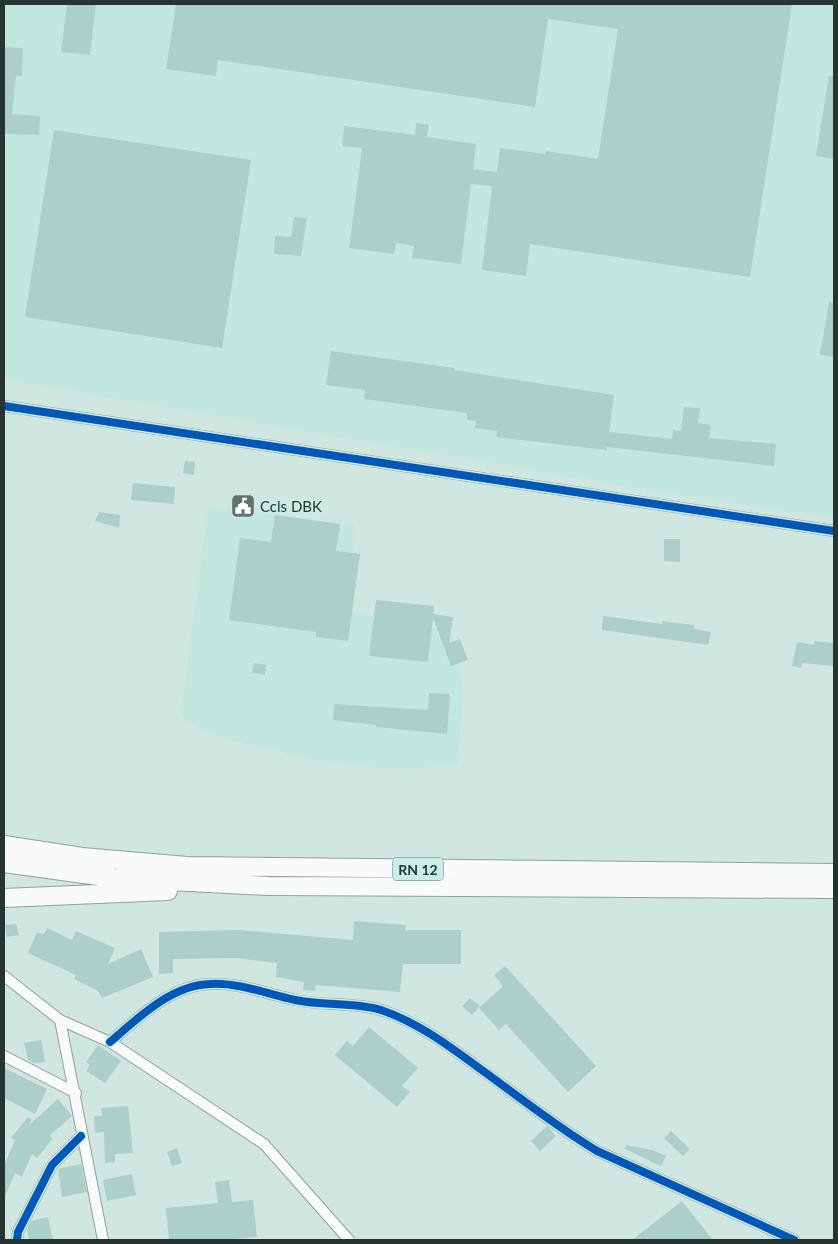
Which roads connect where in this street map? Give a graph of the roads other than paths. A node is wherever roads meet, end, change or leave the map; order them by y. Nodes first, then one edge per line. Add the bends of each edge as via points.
1 (4, 406) edge
2 (834, 532) edge
3 (4, 845) edge
4 (4, 863) edge
5 (834, 873) edge
6 (213, 883) junction
7 (834, 890) edge
8 (4, 898) edge
9 (4, 976) edge
10 (60, 1020) junction
11 (110, 1042) junction
12 (4, 1056) edge
13 (76, 1094) junction
14 (81, 1136) junction
15 (17, 1240) edge
16 (103, 1240) edge
17 (349, 1240) edge
18 (794, 1240) edge

1 - 2 street
3 - 5 highway, RN 12 via 82,857 188,866
4 - 6 highway, RN 12 via 104,877
6 - 7 highway, RN 12
6 - 8 highway via 169,891
9 - 10 street
10 - 11 street
10 - 13 street
11 - 17 street via 264,1144
11 - 18 street via 146,1012 184,990 209,984 380,1010 409,1022 450,1047 569,1134 597,1150
12 - 13 street
13 - 14 street
14 - 15 street via 52,1165
14 - 16 street

